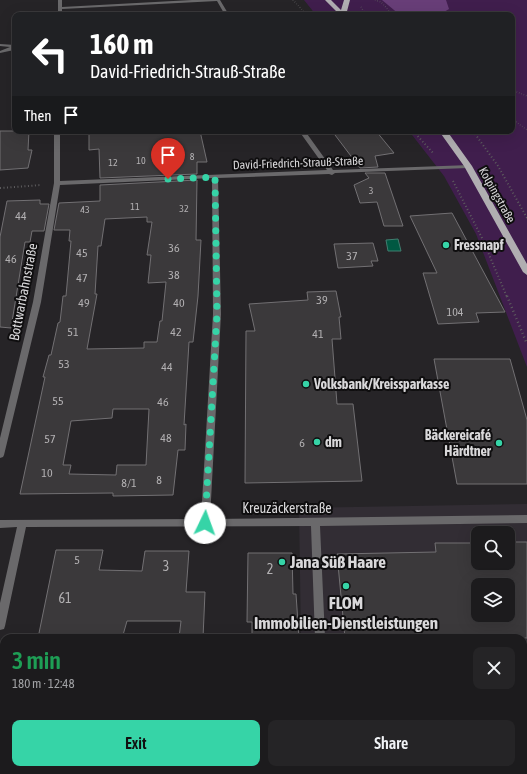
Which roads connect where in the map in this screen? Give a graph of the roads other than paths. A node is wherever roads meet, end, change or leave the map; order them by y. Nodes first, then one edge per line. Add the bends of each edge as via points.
1 (60, 0) edge
2 (218, 0) edge
3 (328, 0) edge
4 (347, 0) edge
5 (60, 8) junction
6 (60, 12) edge
7 (225, 12) edge
8 (340, 12) edge
9 (344, 12) edge
10 (0, 45) edge
11 (12, 46) edge
12 (12, 49) edge
13 (0, 52) edge
14 (57, 134) edge
15 (304, 134) edge
16 (445, 134) edge
17 (468, 166) junction
18 (332, 173) junction
19 (215, 177) junction
20 (57, 184) junction
21 (527, 272) edge
22 (0, 455) edge
23 (527, 519) edge
24 (315, 522) junction
25 (205, 523) junction
26 (0, 524) edge
27 (22, 524) junction
28 (0, 626) edge
29 (320, 634) edge

1 - 5 street
2 - 5 street
2 - 7 street
3 - 8 main road
4 - 9 main road
5 - 6 street
10 - 11 street
12 - 13 street
14 - 20 street, Bottwarbahnstraße
15 - 18 street
16 - 17 main road, Kolpingstraße
17 - 18 street, David-Friedrich-Strauß-Straße
17 - 21 main road, Kolpingstraße
18 - 19 street, David-Friedrich-Strauß-Straße
19 - 20 street, David-Friedrich-Strauß-Straße
19 - 25 street via 217,314
20 - 22 street, Bottwarbahnstraße via 37,302
23 - 24 street, Kreuzäckerstraße
24 - 25 street, Kreuzäckerstraße
24 - 29 street
25 - 27 street, Kreuzäckerstraße
26 - 27 street, Kreuzäckerstraße
27 - 28 street

